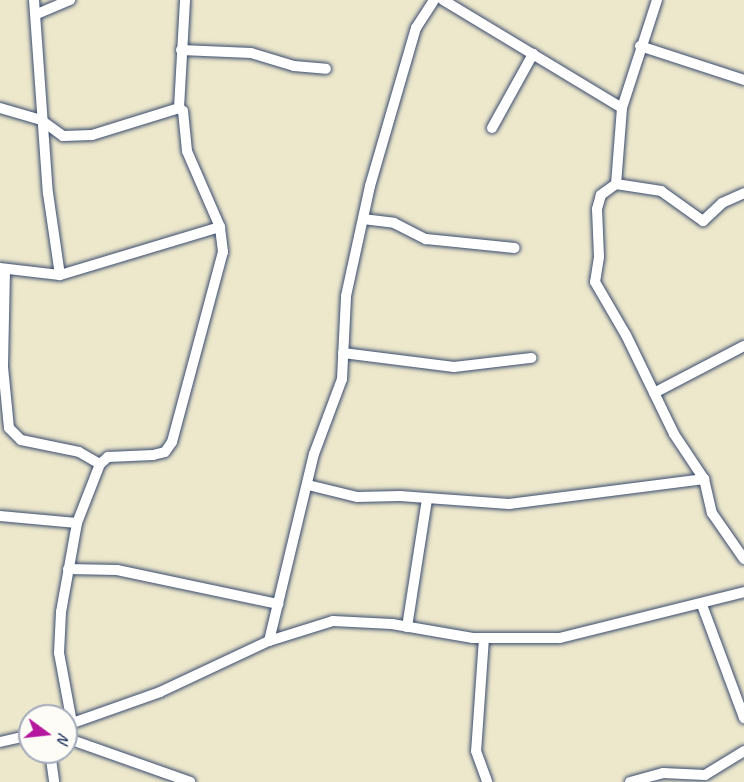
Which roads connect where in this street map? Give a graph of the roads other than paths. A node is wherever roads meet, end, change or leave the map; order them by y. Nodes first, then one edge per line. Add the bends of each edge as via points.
1 (34, 0) edge
2 (70, 0) edge
3 (185, 0) edge
4 (434, 0) edge
5 (443, 0) edge
6 (657, 0) edge
7 (37, 14) junction
8 (640, 46) junction
9 (181, 51) junction
10 (533, 54) junction
11 (326, 69) dead end
12 (744, 80) edge
13 (0, 108) edge
14 (179, 108) junction
15 (622, 108) junction
16 (41, 120) junction
17 (492, 128) dead end
18 (616, 183) junction
19 (744, 194) edge
20 (363, 219) junction
21 (220, 227) junction
22 (515, 248) dead end
23 (2, 269) edge
24 (60, 275) junction
25 (744, 346) edge
26 (343, 353) junction
27 (531, 358) dead end
28 (2, 367) edge
29 (654, 393) junction
30 (100, 464) junction
31 (704, 479) junction
32 (308, 485) junction
33 (427, 499) junction
34 (0, 516) edge
35 (77, 523) junction
36 (744, 559) edge
37 (68, 569) junction
38 (744, 592) edge
39 (278, 604) junction
40 (702, 605) junction
41 (407, 627) junction
42 (484, 638) junction
43 (269, 641) junction
44 (66, 704) edge
45 (744, 718) edge
46 (78, 721) edge
47 (18, 738) edge
48 (0, 742) edge
49 (78, 742) edge
50 (744, 752) edge
51 (52, 764) edge
52 (54, 782) edge
53 (190, 782) edge
54 (487, 782) edge
55 (630, 782) edge

1 - 7 street
2 - 7 street
3 - 9 street
4 - 20 street via 416,28
5 - 10 street
6 - 8 street
7 - 16 street
8 - 12 street
8 - 15 street
9 - 11 street via 251,53 294,66
9 - 14 street
10 - 15 street
10 - 17 street
13 - 16 street
14 - 16 street via 92,135 63,136
14 - 21 street via 192,165 202,179
15 - 18 street
16 - 24 street
18 - 19 street via 661,191 703,221 722,203
18 - 29 street via 607,188 597,209 599,257 595,282
20 - 22 street via 394,223 426,239
20 - 26 street via 346,296
21 - 24 street
21 - 30 street via 223,252 172,442 165,452 119,454
23 - 24 street
23 - 28 street
25 - 29 street
26 - 27 street via 454,367
26 - 32 street via 342,379 321,428
28 - 30 street via 7,420 15,436 79,452
29 - 31 street via 674,434
30 - 35 street
31 - 33 street via 509,504
31 - 36 street via 712,513
32 - 33 street via 357,497
32 - 39 street
33 - 41 street
34 - 35 street
35 - 37 street
37 - 39 street via 117,570
37 - 44 street via 59,652
38 - 40 street
39 - 43 street
40 - 42 street via 560,638
40 - 45 street
41 - 42 street
41 - 43 street via 333,621
42 - 54 street via 476,752
43 - 46 street via 160,692
47 - 48 street
49 - 53 street
50 - 55 street via 705,776 663,773
51 - 52 street

